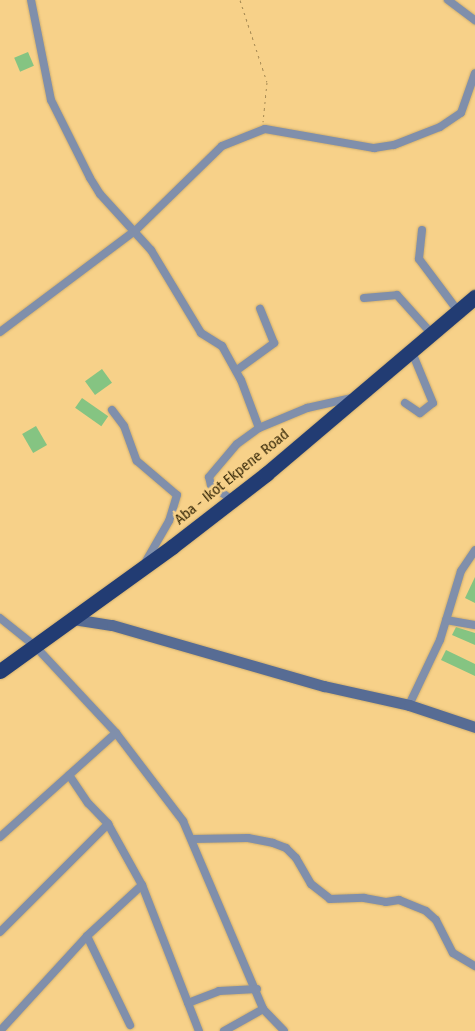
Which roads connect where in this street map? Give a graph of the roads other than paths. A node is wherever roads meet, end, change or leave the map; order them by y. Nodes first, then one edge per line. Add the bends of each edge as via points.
1 (31, 0) edge
2 (448, 0) edge
3 (475, 20) edge
4 (475, 73) edge
5 (473, 86) edge
6 (136, 230) junction
7 (422, 230) dead end
8 (475, 297) edge
9 (364, 298) dead end
10 (260, 309) dead end
11 (458, 312) junction
12 (0, 332) edge
13 (432, 334) junction
14 (411, 350) junction
15 (237, 370) junction
16 (355, 397) junction
17 (405, 403) dead end
18 (112, 410) dead end
19 (259, 428) junction
20 (232, 500) junction
21 (475, 550) edge
22 (141, 569) junction
23 (0, 618) edge
24 (73, 619) junction
25 (446, 620) junction
26 (475, 625) edge
27 (35, 646) junction
28 (0, 671) edge
29 (409, 705) junction
30 (475, 727) edge
31 (116, 733) junction
32 (69, 775) junction
33 (108, 824) junction
34 (0, 837) edge
35 (192, 838) junction
36 (142, 885) junction
37 (0, 932) edge
38 (87, 936) junction
39 (475, 966) edge
40 (257, 989) junction
41 (188, 1003) junction
42 (263, 1009) junction
43 (130, 1025) dead end
44 (0, 1031) edge
45 (199, 1031) edge
46 (224, 1031) edge
47 (284, 1031) edge

1 - 6 street via 51,100 100,194
2 - 3 street
4 - 5 street
5 - 6 street via 466,107 452,122 394,145 374,148 265,130 222,146
6 - 12 street
6 - 15 street via 201,333 222,346
7 - 11 street via 420,258
8 - 11 highway, Aba - Ikot Ekpene Road
9 - 13 street via 397,295
10 - 15 street via 274,342
11 - 13 highway, Aba - Ikot Ekpene Road
13 - 14 highway, Aba - Ikot Ekpene Road
14 - 16 highway, Aba - Ikot Ekpene Road
14 - 17 street via 433,403 420,413
15 - 19 street
16 - 19 street via 311,407
16 - 20 highway, Aba - Ikot Ekpene Road
18 - 22 street via 124,426 137,461 177,495 170,521
19 - 20 street via 237,444 209,474 211,485
20 - 22 highway, Aba - Ikot Ekpene Road
21 - 25 street via 461,571
22 - 24 highway, Aba - Ikot Ekpene Road
23 - 27 street
24 - 27 highway, Aba - Ikot Ekpene Road
24 - 29 street via 112,625 324,686
25 - 26 street
25 - 29 street
27 - 28 highway, Aba - Ikot Ekpene Road
27 - 31 street
29 - 30 street
31 - 32 street
31 - 35 street via 144,766
32 - 33 street via 88,803
32 - 34 street
33 - 36 street
33 - 37 street
35 - 39 street via 248,838 273,843 296,858 311,884 330,899 399,900 426,911 436,920 453,953
35 - 40 street via 213,896
36 - 38 street
36 - 41 street
38 - 43 street
38 - 44 street
40 - 41 street via 219,991
40 - 42 street
41 - 45 street
42 - 46 street
42 - 47 street

